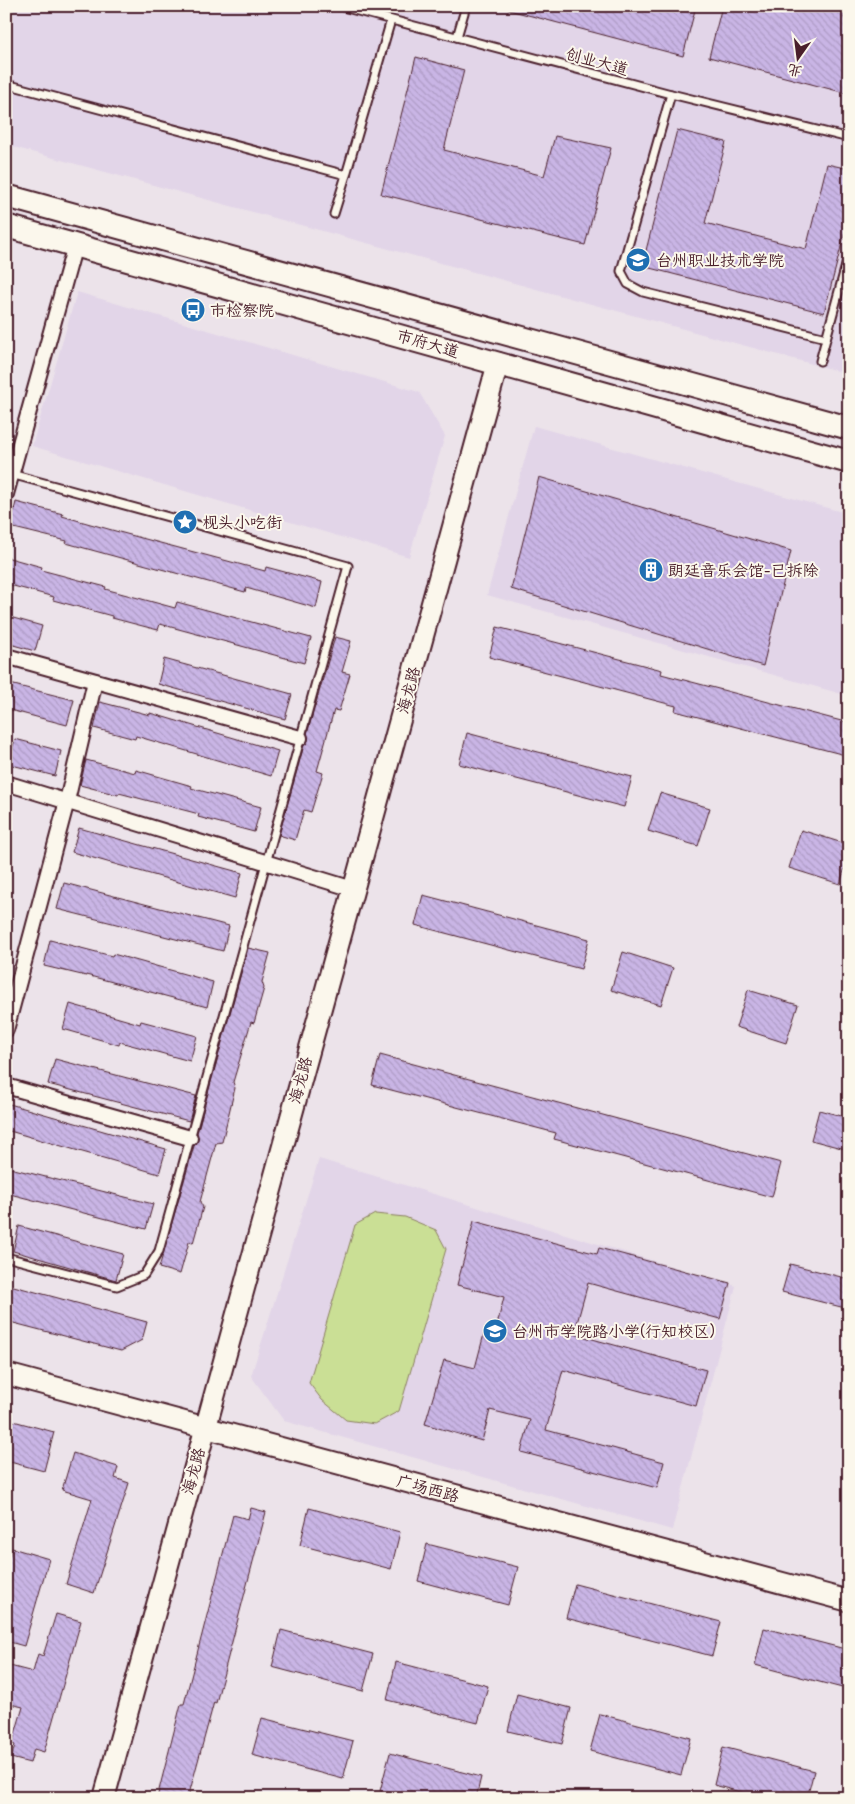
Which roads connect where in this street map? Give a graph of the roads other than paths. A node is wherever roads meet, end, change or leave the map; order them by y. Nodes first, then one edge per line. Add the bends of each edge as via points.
1 (339, 6) edge
2 (466, 6) edge
3 (390, 20) junction
4 (457, 37) junction
5 (6, 84) edge
6 (671, 94) junction
7 (849, 138) edge
8 (346, 175) junction
9 (6, 196) edge
10 (334, 214) dead end
11 (6, 226) edge
12 (75, 245) junction
13 (849, 254) edge
14 (826, 338) junction
15 (820, 361) dead end
16 (498, 363) junction
17 (849, 428) edge
18 (849, 462) edge
19 (9, 473) edge
20 (6, 494) edge
21 (6, 656) edge
22 (95, 681) junction
23 (300, 738) junction
24 (6, 784) edge
25 (67, 801) junction
26 (266, 862) junction
27 (353, 889) junction
28 (6, 1030) edge
29 (6, 1086) edge
30 (190, 1138) junction
31 (6, 1257) edge
32 (6, 1374) edge
33 (204, 1427) junction
34 (849, 1601) edge
35 (104, 1798) edge

1 - 3 lane, 创业大道
2 - 4 lane
3 - 4 lane, 创业大道
3 - 8 lane
4 - 6 lane, 创业大道
5 - 8 lane
6 - 7 lane, 创业大道
6 - 14 lane via 621,270 628,284 643,292
8 - 10 lane
9 - 17 main road, 市府大道
11 - 12 main road, 市府大道
12 - 16 main road, 市府大道
12 - 19 street
13 - 14 lane
14 - 15 lane
16 - 18 main road, 市府大道
16 - 27 street, 海龙路
19 - 20 street
19 - 23 lane via 348,566
21 - 22 street
22 - 23 street
22 - 25 street
23 - 26 lane
24 - 25 street
25 - 26 street
25 - 28 street
26 - 27 street
26 - 30 lane
27 - 33 street, 海龙路
29 - 30 street
30 - 31 lane via 159,1251 144,1275 117,1286
32 - 33 street, 广场西路
33 - 34 street, 广场西路
33 - 35 street, 海龙路

